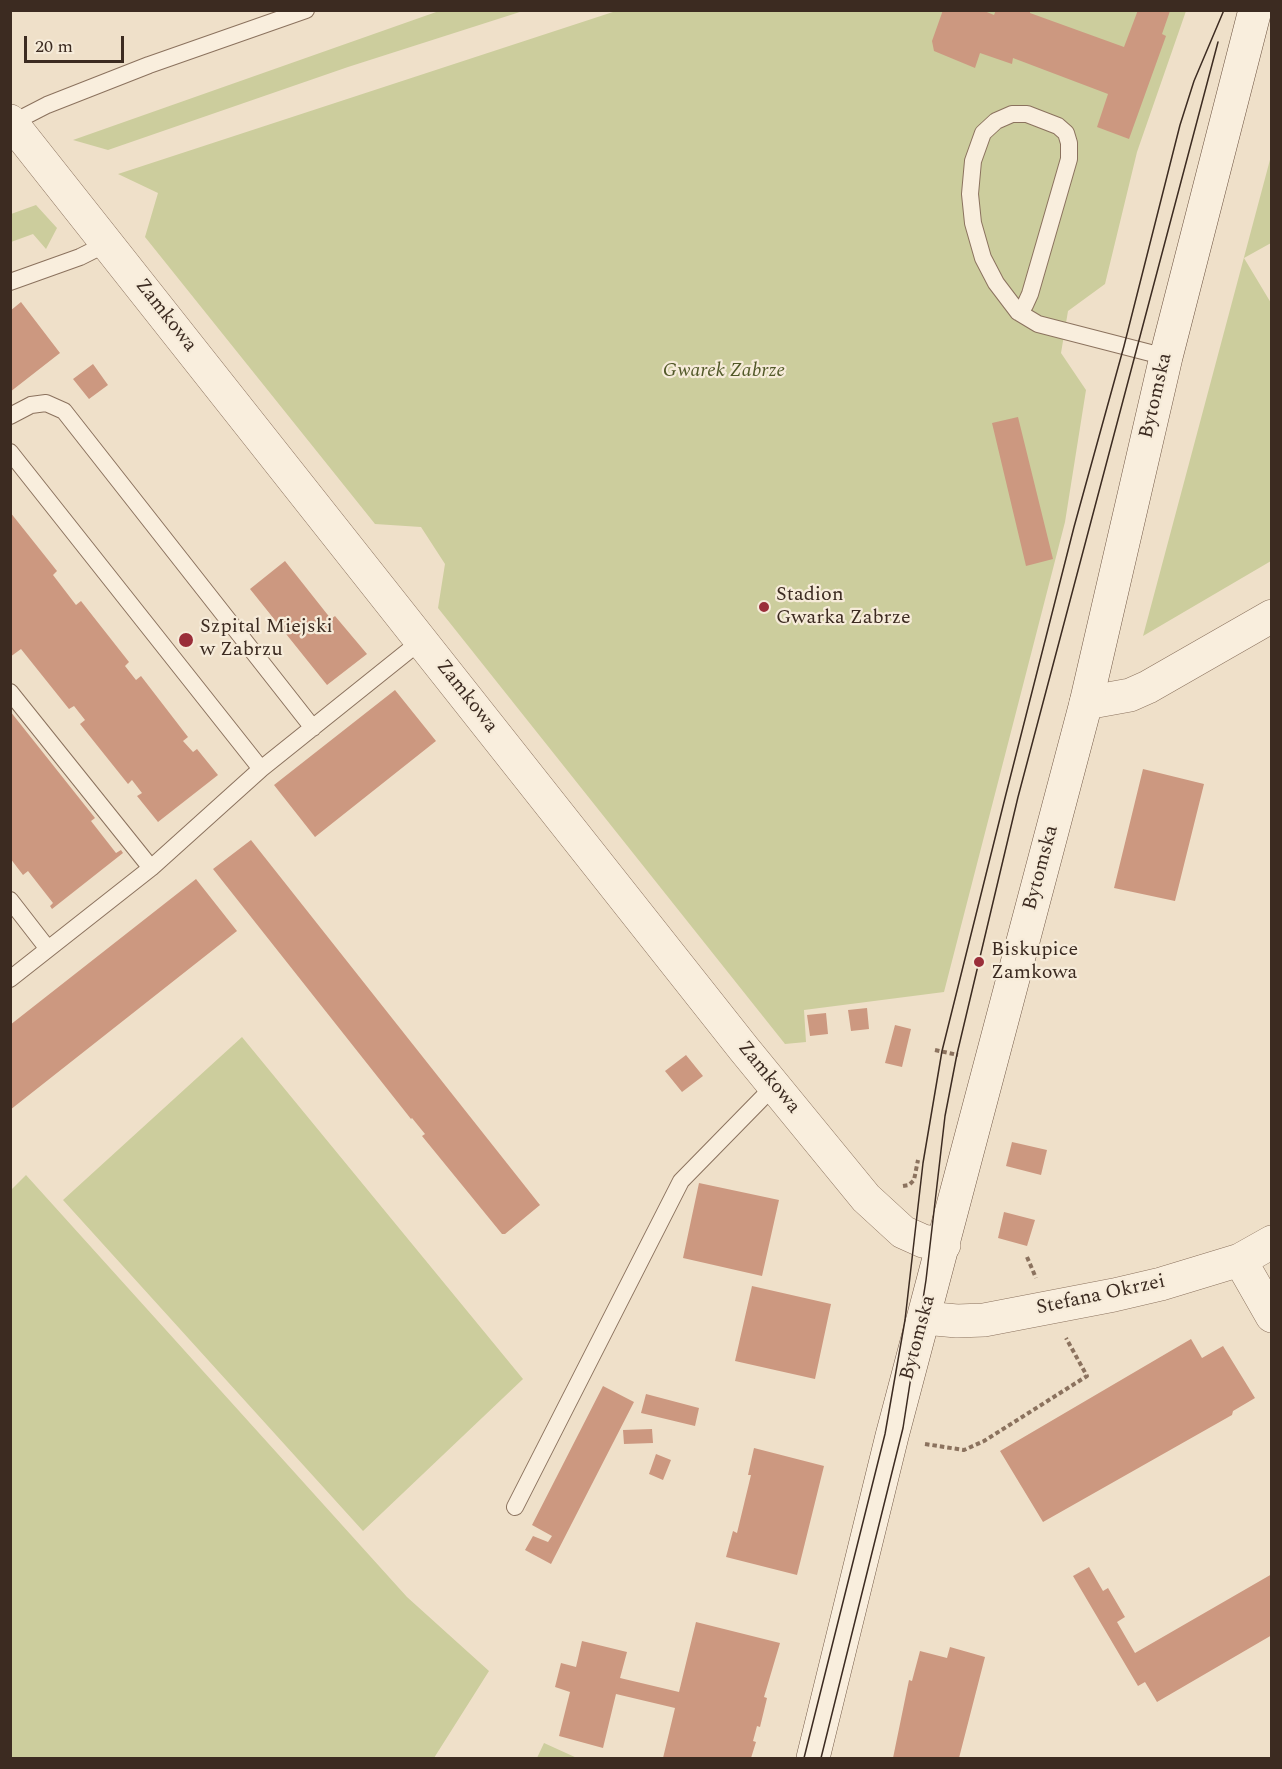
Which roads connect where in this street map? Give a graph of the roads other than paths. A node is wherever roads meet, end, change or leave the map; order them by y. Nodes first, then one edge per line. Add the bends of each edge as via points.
1 (306, 10) edge
2 (1255, 10) edge
3 (11, 122) edge
4 (106, 241) junction
5 (10, 282) edge
6 (1018, 312) junction
7 (1166, 357) junction
8 (10, 416) edge
9 (10, 452) edge
10 (1272, 616) edge
11 (422, 640) junction
12 (10, 692) edge
13 (1086, 703) junction
14 (313, 728) junction
15 (261, 768) junction
16 (151, 868) junction
17 (10, 900) edge
18 (48, 949) junction
19 (10, 979) edge
20 (774, 1086) junction
21 (1272, 1242) edge
22 (944, 1245) junction
23 (1240, 1260) junction
24 (1272, 1316) edge
25 (924, 1318) junction
26 (515, 1507) dead end
27 (813, 1758) edge

1 - 3 lane via 149,65
2 - 7 street, Bytomska
3 - 4 street, Zamkowa
4 - 5 lane via 80,257
4 - 11 street, Zamkowa
6 - 6 lane via 983,258 970,194 973,161 983,133 1012,114 1027,114 1058,126 1070,143 1069,159 1030,294
6 - 7 lane via 1038,324
7 - 13 street, Bytomska
8 - 14 lane via 31,405 46,403 64,411
9 - 15 lane
10 - 13 street via 1148,687 1130,695
11 - 14 lane
11 - 20 street, Zamkowa
12 - 16 lane
13 - 22 street, Bytomska
14 - 15 lane
15 - 16 lane
16 - 18 lane
17 - 18 lane
18 - 19 lane
20 - 22 street, Zamkowa via 887,1219 903,1232
20 - 26 lane via 681,1181
21 - 23 street, Stefana Okrzei
22 - 25 street, Bytomska
23 - 24 street
23 - 25 street, Stefana Okrzei via 1151,1286 1051,1308 984,1320
25 - 27 street, Bytomska

